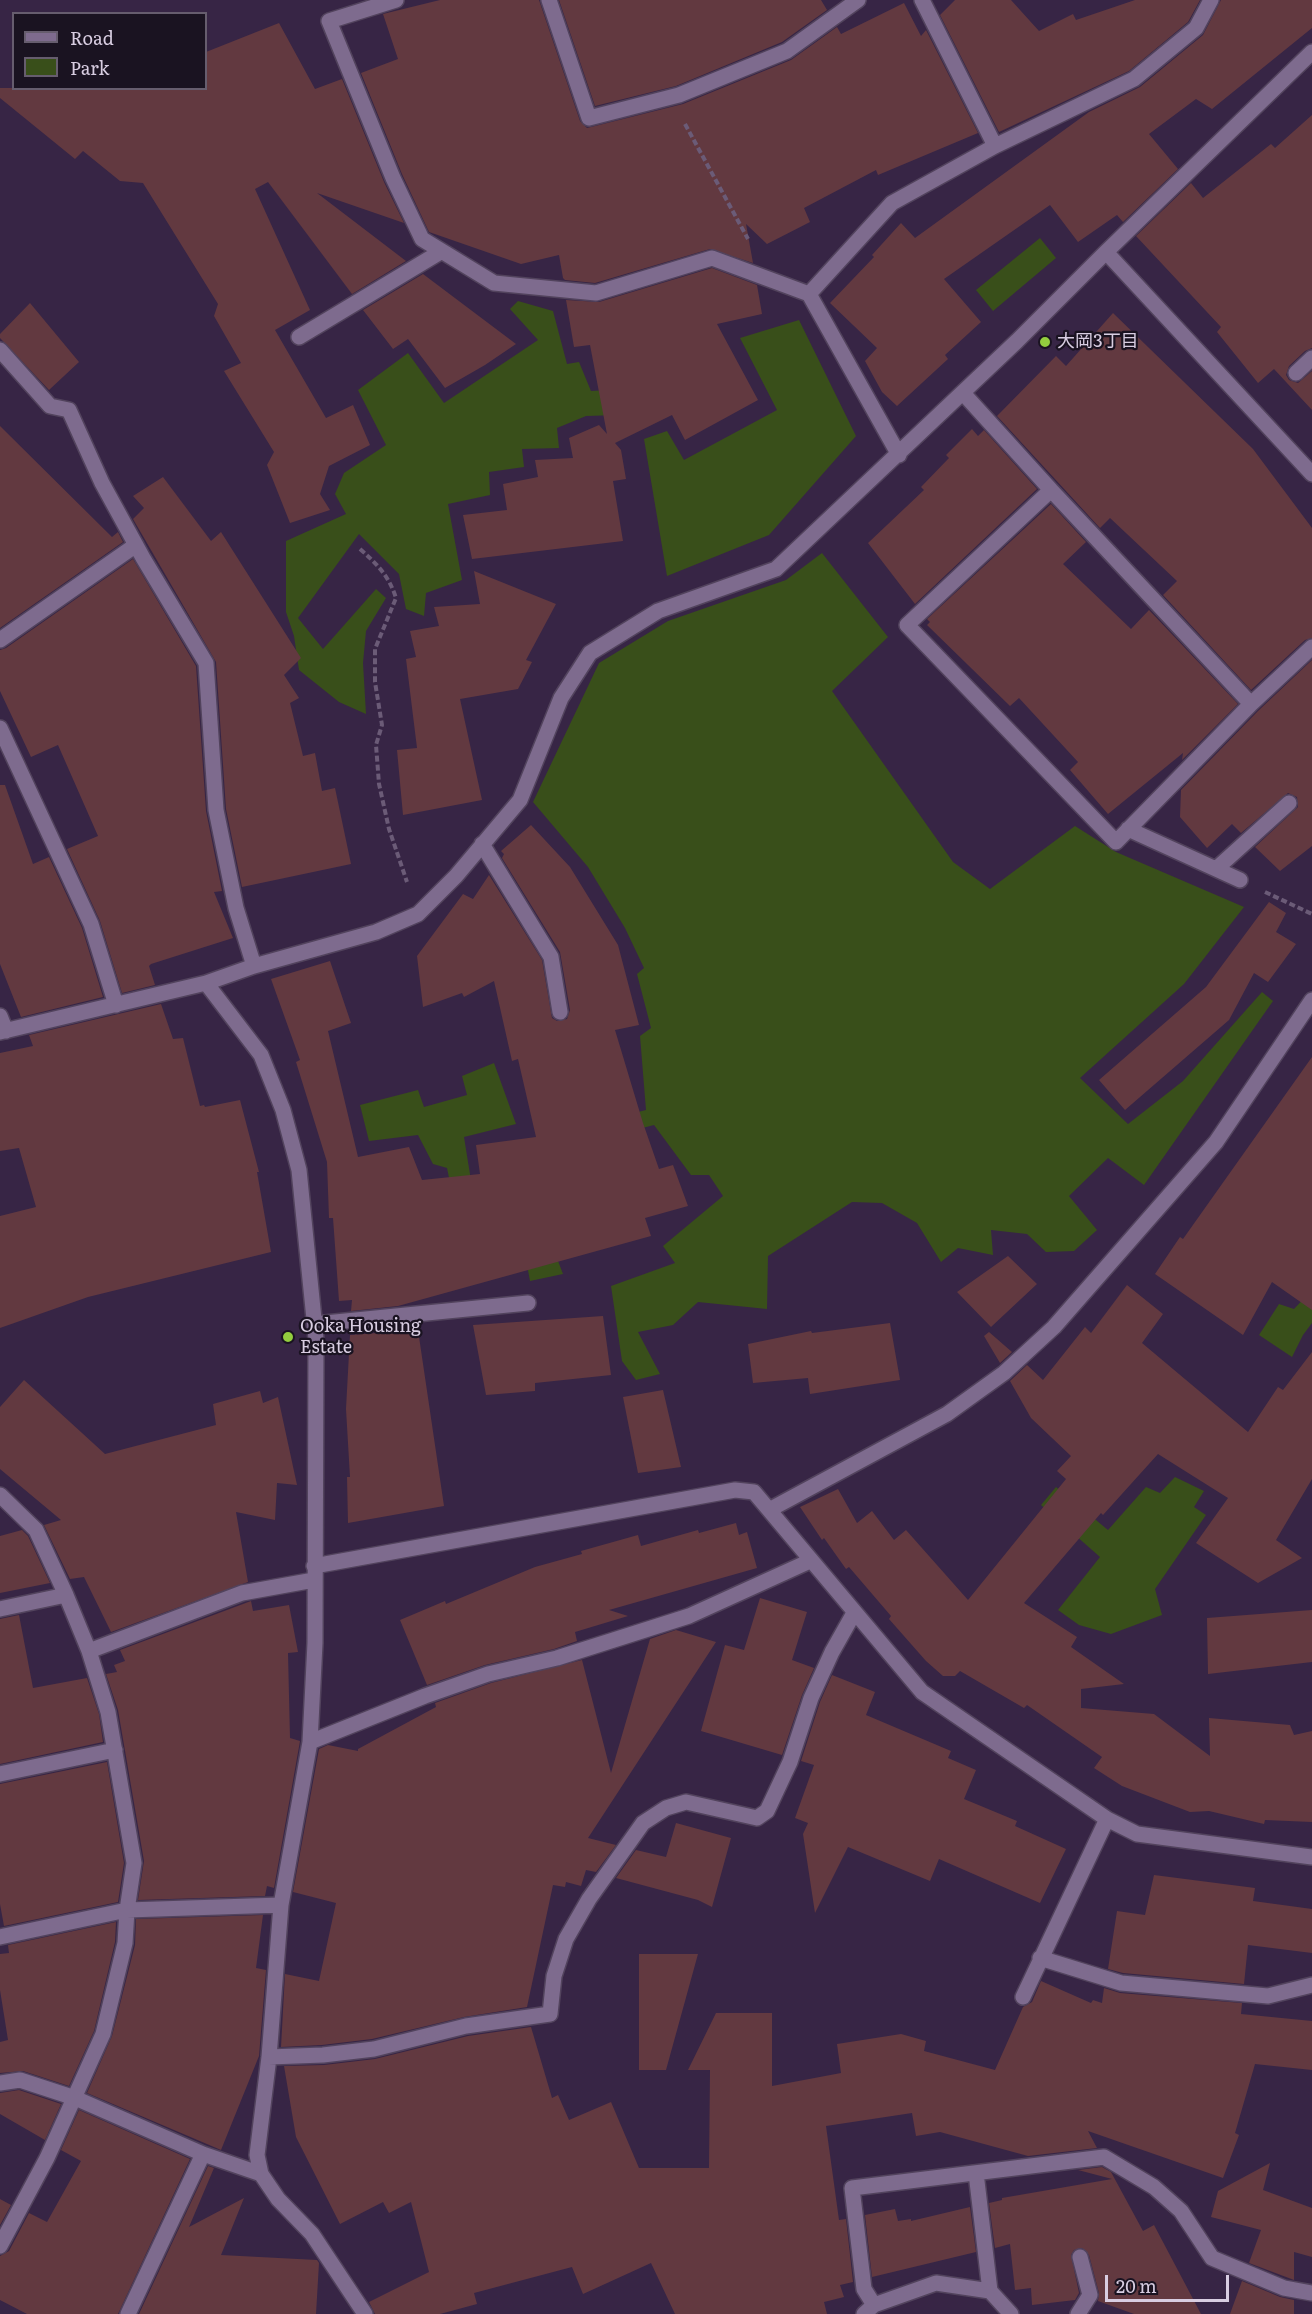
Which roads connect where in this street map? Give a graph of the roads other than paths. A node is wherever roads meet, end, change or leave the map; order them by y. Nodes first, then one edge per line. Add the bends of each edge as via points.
1 (396, 0) edge
2 (549, 0) edge
3 (858, 0) edge
4 (922, 0) edge
5 (1211, 0) edge
6 (1312, 52) edge
7 (995, 146) junction
8 (442, 251) junction
9 (1106, 252) junction
10 (809, 294) junction
11 (299, 337) dead end
12 (0, 350) edge
13 (1312, 358) edge
14 (1296, 373) dead end
15 (963, 393) junction
16 (899, 455) junction
17 (1312, 474) edge
18 (1051, 490) junction
19 (136, 545) junction
20 (0, 640) edge
21 (1312, 647) edge
22 (1251, 704) junction
23 (0, 728) edge
24 (1289, 802) dead end
25 (1128, 829) junction
26 (482, 844) junction
27 (1216, 869) junction
28 (1240, 880) road end
29 (254, 966) junction
30 (206, 983) junction
31 (1312, 1000) edge
32 (116, 1005) junction
33 (560, 1011) dead end
34 (0, 1016) edge
35 (3, 1032) edge
36 (528, 1303) dead end
37 (315, 1324) junction
38 (0, 1495) edge
39 (769, 1510) junction
40 (810, 1561) junction
41 (314, 1573) junction
42 (66, 1595) junction
43 (0, 1609) edge
44 (854, 1613) junction
45 (90, 1651) junction
46 (310, 1742) junction
47 (115, 1750) junction
48 (0, 1774) edge
49 (1107, 1819) junction
50 (1312, 1857) edge
51 (281, 1905) junction
52 (127, 1910) junction
53 (0, 1937) edge
54 (1040, 1958) junction
55 (1312, 1985) edge
56 (1023, 1997) dead end
57 (269, 2057) junction
58 (0, 2083) edge
59 (75, 2098) junction
60 (203, 2154) junction
61 (976, 2173) junction
62 (261, 2174) junction
63 (0, 2246) edge
64 (1080, 2256) dead end
65 (990, 2291) junction
66 (1312, 2293) edge
67 (869, 2310) edge
68 (128, 2314) edge
69 (365, 2314) edge
70 (1011, 2314) edge
71 (1078, 2314) edge

1 - 8 street via 329,21 422,239
2 - 3 street via 589,118 670,98 787,51
4 - 7 street
5 - 7 street via 1196,28 1134,79
6 - 9 street
7 - 10 street via 892,202
8 - 10 street via 494,283 596,293 712,258
8 - 11 street
9 - 15 street
9 - 17 street
10 - 16 street
12 - 19 street via 50,406 69,410
13 - 14 street
15 - 16 street
15 - 18 street
16 - 26 street via 776,569 658,611 590,653 561,698 520,800
18 - 22 street
18 - 25 street via 907,625 1116,842
19 - 20 street
19 - 29 street via 206,663 216,810 236,908
21 - 22 street
22 - 25 street
23 - 32 street via 91,924
24 - 27 street
25 - 27 street
26 - 29 street via 418,914 376,932
26 - 33 street via 551,957
27 - 28 street
29 - 30 street
30 - 32 street
30 - 37 street via 261,1055 283,1110 299,1170
31 - 39 street via 1216,1142 1054,1327 1004,1373 947,1414
32 - 35 street
34 - 35 street
36 - 37 street
37 - 41 street
38 - 42 street via 36,1530
39 - 40 street
39 - 41 street via 754,1492 735,1490
40 - 44 street
40 - 46 street via 689,1616 557,1658 488,1674
41 - 45 street via 243,1593
41 - 46 street
42 - 43 street
42 - 45 street
44 - 49 street via 922,1692
44 - 57 street via 811,1698 790,1762 767,1811 757,1818 686,1802 666,1808 643,1823 594,1891 566,1939 554,1976 550,2014 466,2026 374,2049
45 - 47 street
46 - 51 street
47 - 48 street
47 - 52 street via 135,1863
49 - 50 street via 1137,1834
49 - 54 street
51 - 52 street
51 - 57 street
52 - 53 street
52 - 59 street via 125,1943 103,2034
54 - 55 street via 1120,1983 1268,1996
54 - 56 street
57 - 62 street via 257,2155
58 - 59 street via 20,2080
59 - 60 street
59 - 63 street
60 - 62 street
60 - 68 street
61 - 65 street
61 - 66 street via 1104,2157 1154,2187 1181,2211 1212,2258 1284,2288
61 - 67 street via 852,2188
62 - 69 street via 278,2199 312,2234
64 - 71 street via 1090,2295
65 - 67 street via 936,2283
65 - 70 street

